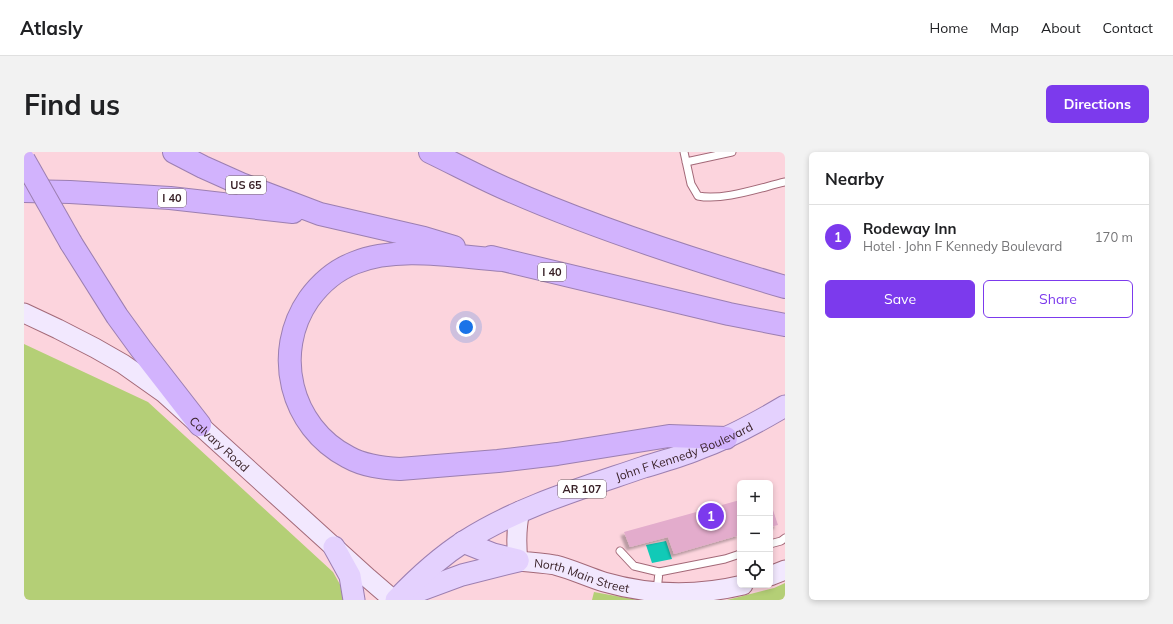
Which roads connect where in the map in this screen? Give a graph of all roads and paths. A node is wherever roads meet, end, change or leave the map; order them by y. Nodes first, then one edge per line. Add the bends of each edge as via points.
1 (174, 152) edge
2 (430, 152) edge
3 (684, 152) edge
4 (730, 152) edge
5 (24, 160) edge
6 (686, 162) junction
7 (785, 182) edge
8 (24, 191) edge
9 (320, 214) junction
10 (504, 260) junction
11 (785, 287) edge
12 (24, 313) edge
13 (785, 326) edge
14 (785, 406) edge
15 (200, 425) junction
16 (726, 438) junction
17 (520, 511) junction
18 (785, 538) edge
19 (463, 542) junction
20 (773, 543) edge
21 (334, 547) junction
22 (620, 551) dead end
23 (737, 555) edge
24 (518, 560) junction
25 (785, 570) edge
26 (659, 572) junction
27 (773, 575) edge
28 (737, 586) edge
29 (657, 592) junction
30 (354, 600) edge
31 (397, 600) edge

1 - 9 highway, US 65 via 241,184
2 - 11 highway via 504,188 661,249
3 - 6 lane
4 - 6 lane
5 - 15 highway, bridge via 71,243 117,316
6 - 7 lane via 691,184 698,196 718,198
8 - 9 highway, I 40 via 170,198
9 - 10 highway, I 40
10 - 13 highway, I 40
10 - 16 highway via 426,254 385,255 353,263 323,283 304,306 297,321 289,356 294,395 301,412 321,438 349,458 385,468 400,469 557,454 669,436
12 - 15 main road, Calvary Road via 123,364 164,393
14 - 16 main road, John F Kennedy Boulevard / AR 107
15 - 21 main road, Calvary Road
16 - 17 main road, John F Kennedy Boulevard / AR 107
17 - 19 main road, John F Kennedy Boulevard / AR 107
17 - 24 main road, North Main Street via 516,539
18 - 20 lane
19 - 24 main road via 499,556
19 - 31 main road, John F Kennedy Boulevard / AR 107 via 409,586
21 - 30 main road via 350,576
21 - 31 main road, Calvary Road via 390,597
22 - 26 lane via 634,566
23 - 26 lane
24 - 29 main road, North Main Street via 556,566 632,589
24 - 31 main road via 462,575
25 - 27 main road
26 - 29 lane
28 - 29 main road, North Main Street via 699,592

